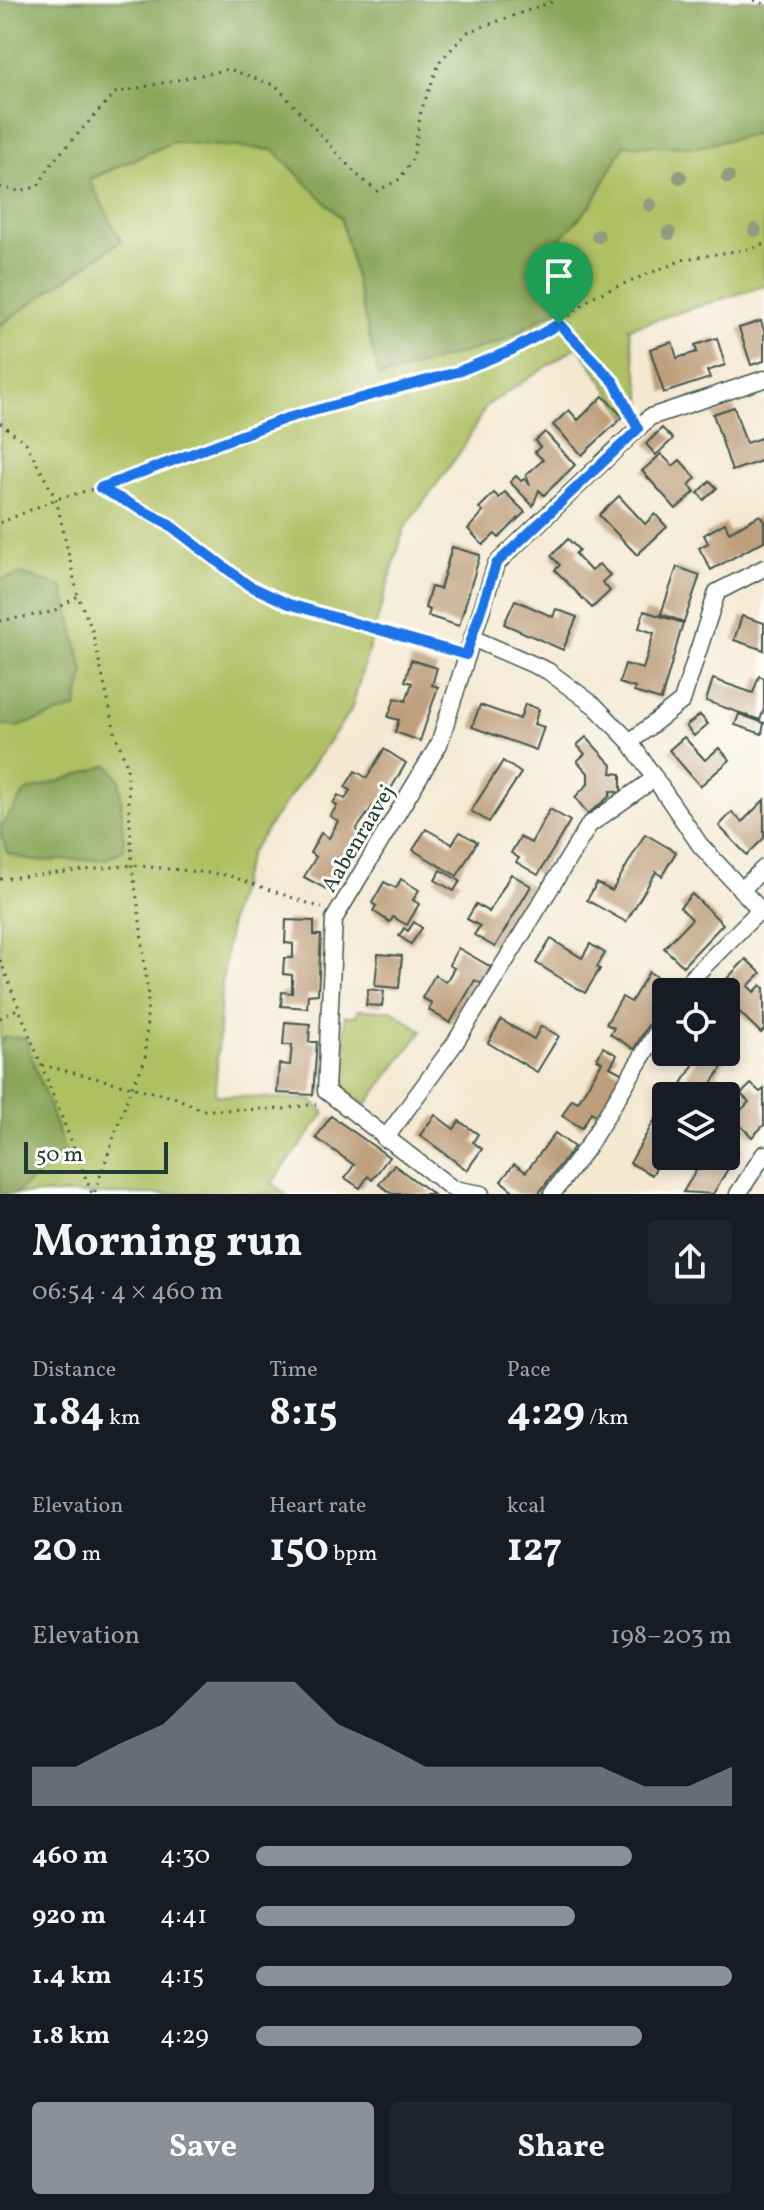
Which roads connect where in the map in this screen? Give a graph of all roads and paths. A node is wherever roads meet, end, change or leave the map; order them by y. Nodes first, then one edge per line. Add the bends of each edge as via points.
1 (557, 0) edge
2 (754, 0) edge
3 (764, 4) edge
4 (0, 187) edge
5 (764, 244) edge
6 (559, 324) junction
7 (764, 379) edge
8 (0, 423) edge
9 (638, 429) junction
10 (100, 488) junction
11 (56, 499) junction
12 (0, 523) edge
13 (764, 568) edge
14 (78, 596) junction
15 (0, 621) edge
16 (472, 638) junction
17 (466, 655) junction
18 (630, 742) junction
19 (655, 778) junction
20 (132, 865) junction
21 (764, 868) edge
22 (0, 879) edge
23 (741, 890) junction
24 (762, 912) edge
25 (337, 913) junction
26 (0, 960) edge
27 (692, 978) edge
28 (19, 1008) junction
29 (0, 1018) edge
30 (652, 1040) edge
31 (42, 1065) junction
32 (131, 1088) junction
33 (326, 1091) junction
34 (385, 1139) junction
35 (764, 1154) edge
36 (93, 1194) edge
37 (481, 1194) edge
38 (552, 1194) edge
39 (738, 1194) edge

1 - 4 path via 468,32 440,61 421,111 413,158 400,179 377,191 276,86 229,69 115,93 55,159 37,187
2 - 3 path
5 - 6 path via 685,259 594,296
6 - 9 path via 614,382
6 - 10 path via 457,372 287,418
7 - 9 street, Aabenraavej via 650,417
8 - 11 path via 26,443
9 - 16 street, Aabenraavej via 496,564
10 - 11 path
10 - 17 path via 167,523 248,585 289,604
11 - 12 path
11 - 14 path
13 - 18 street via 717,592 682,701
14 - 15 path via 52,612
14 - 20 path via 127,765
16 - 17 street, Aabenraavej
16 - 18 street via 548,671 595,706
17 - 25 street, Aabenraavej via 439,744
18 - 19 street
19 - 23 street via 700,845
19 - 34 street via 589,825 455,1043
20 - 22 path
20 - 25 path via 227,875
20 - 32 path via 148,996 145,1061
21 - 23 street
23 - 24 street
24 - 27 street
25 - 33 street, Aabenraavej
26 - 28 path
28 - 29 path
28 - 31 path
30 - 38 street via 588,1146
31 - 32 path
31 - 36 path
32 - 33 path via 177,1098 201,1110 283,1109 320,1103
32 - 36 path
33 - 34 street
34 - 37 street via 453,1189
35 - 39 street

